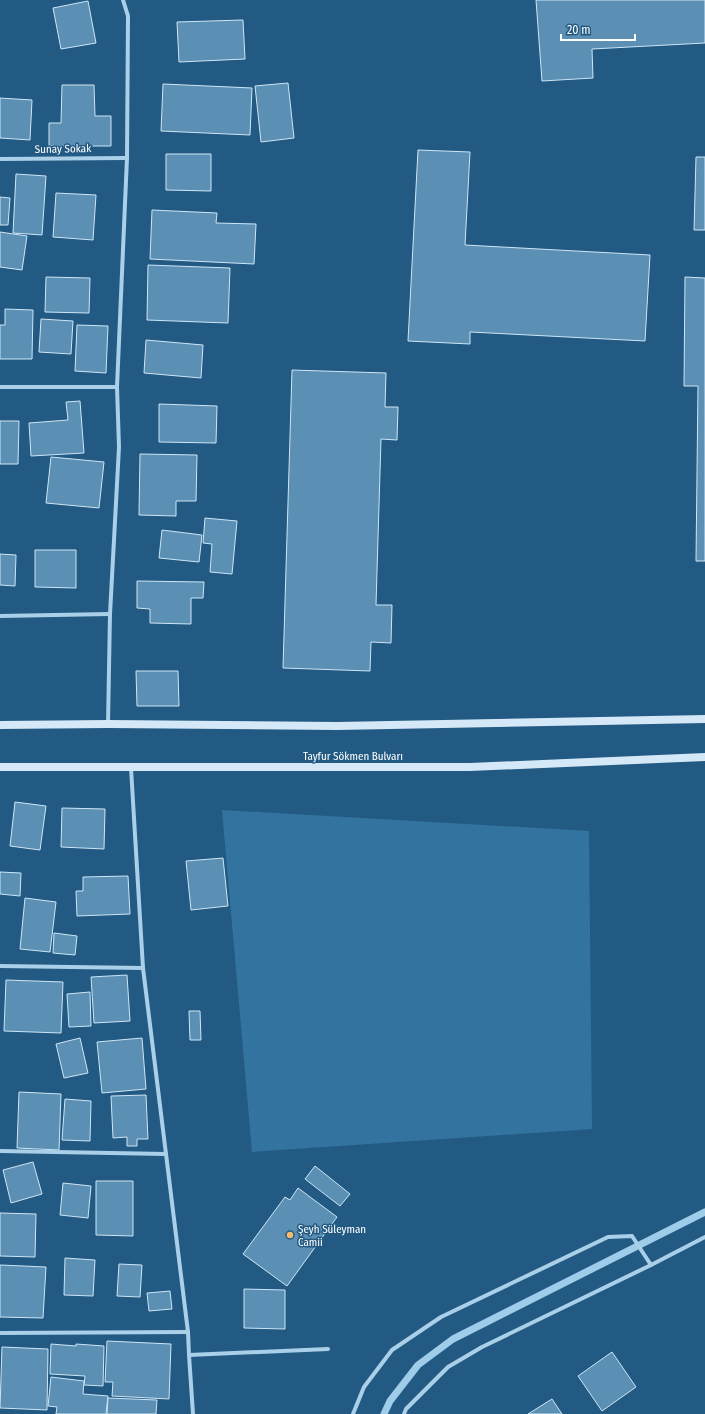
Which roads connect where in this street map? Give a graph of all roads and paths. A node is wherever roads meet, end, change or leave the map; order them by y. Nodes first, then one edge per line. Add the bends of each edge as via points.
1 (123, 0) edge
2 (127, 158) junction
3 (0, 159) edge
4 (0, 387) edge
5 (117, 387) junction
6 (110, 614) junction
7 (0, 616) edge
8 (705, 718) edge
9 (108, 724) junction
10 (0, 725) edge
11 (705, 758) edge
12 (0, 767) edge
13 (131, 768) junction
14 (0, 966) edge
15 (143, 968) junction
16 (0, 1151) edge
17 (166, 1154) junction
18 (705, 1237) edge
19 (651, 1265) junction
20 (188, 1332) junction
21 (0, 1333) edge
22 (328, 1349) dead end
23 (188, 1354) junction
24 (194, 1414) edge
25 (353, 1414) edge
26 (404, 1414) edge

1 - 2 street via 128,16
2 - 3 street, Sunay Sokak
2 - 5 street
4 - 5 street
5 - 6 street via 119,447
6 - 7 street
6 - 9 street
8 - 9 main road via 337,726
9 - 10 main road
11 - 13 main road, Tayfur Sökmen Bulvarı via 470,767
12 - 13 main road, Tayfur Sökmen Bulvarı
13 - 15 street
14 - 15 street
15 - 17 street
16 - 17 street
17 - 20 street
18 - 19 street
19 - 25 street via 632,1236 608,1237 440,1317 392,1350 364,1387
19 - 26 street via 482,1347 448,1367
20 - 21 street
20 - 23 street
22 - 23 street
23 - 24 street

